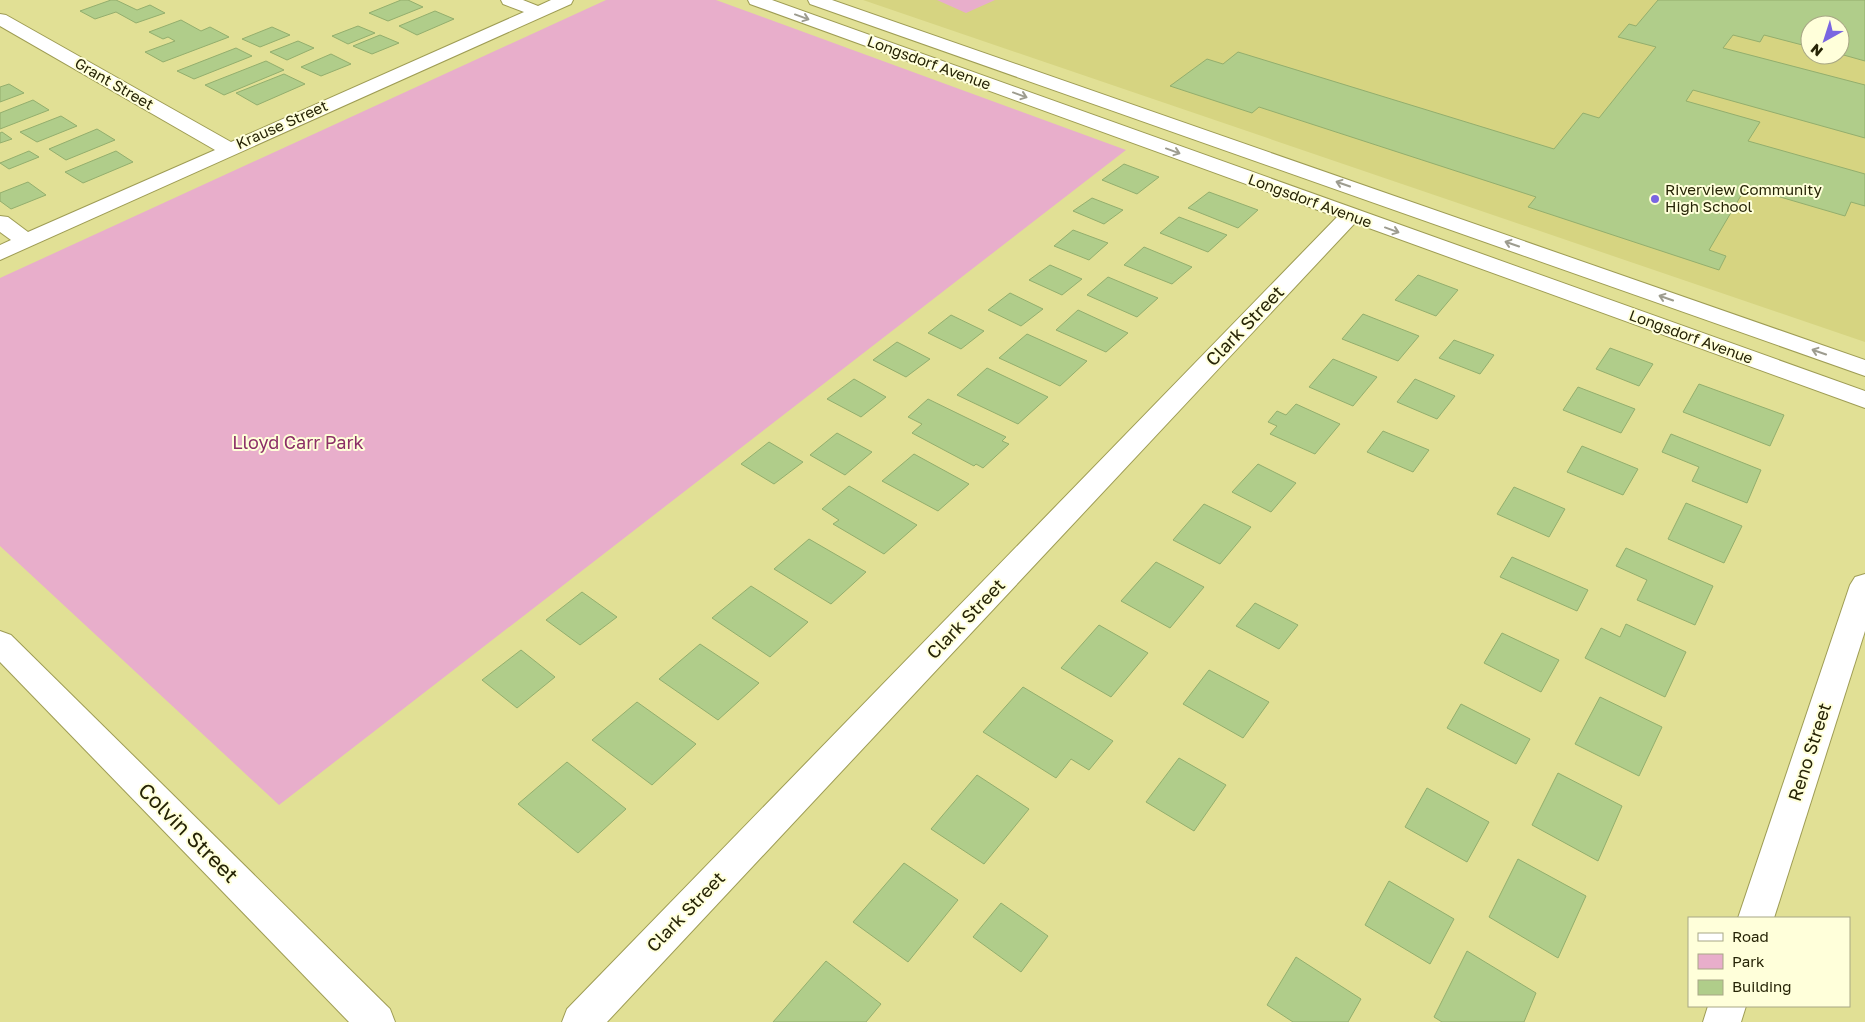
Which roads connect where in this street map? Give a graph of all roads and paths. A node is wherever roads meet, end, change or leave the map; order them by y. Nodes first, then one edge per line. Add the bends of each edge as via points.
1 (509, 0) edge
2 (565, 0) edge
3 (756, 0) edge
4 (816, 0) edge
5 (538, 12) junction
6 (0, 19) edge
7 (944, 45) junction
8 (920, 59) junction
9 (1087, 94) junction
10 (1063, 111) junction
11 (228, 149) junction
12 (1351, 215) junction
13 (0, 222) edge
14 (26, 241) junction
15 (0, 253) edge
16 (1865, 368) edge
17 (1865, 400) edge
18 (1865, 585) edge
19 (0, 643) edge
20 (1756, 917) edge
21 (1727, 1007) edge
22 (376, 1022) edge
23 (580, 1022) edge
24 (1722, 1022) edge

1 - 5 street
2 - 5 street, Krause Street
3 -> 8 street, Longsdorf Avenue
4 - 7 street, Longsdorf Avenue
5 - 11 street, Krause Street
6 - 11 street, Grant Street
7 - 8 street
7 - 9 street, Longsdorf Avenue
8 -> 10 street, Longsdorf Avenue
9 - 10 street
16 -> 9 street, Longsdorf Avenue
10 -> 12 street, Longsdorf Avenue
11 - 14 street, Krause Street
12 -> 17 street, Longsdorf Avenue
12 - 23 street, Clark Street
13 - 14 street
14 - 15 street, Krause Street
18 - 20 street, Reno Street
19 - 22 street, Colvin Street
21 - 24 street

